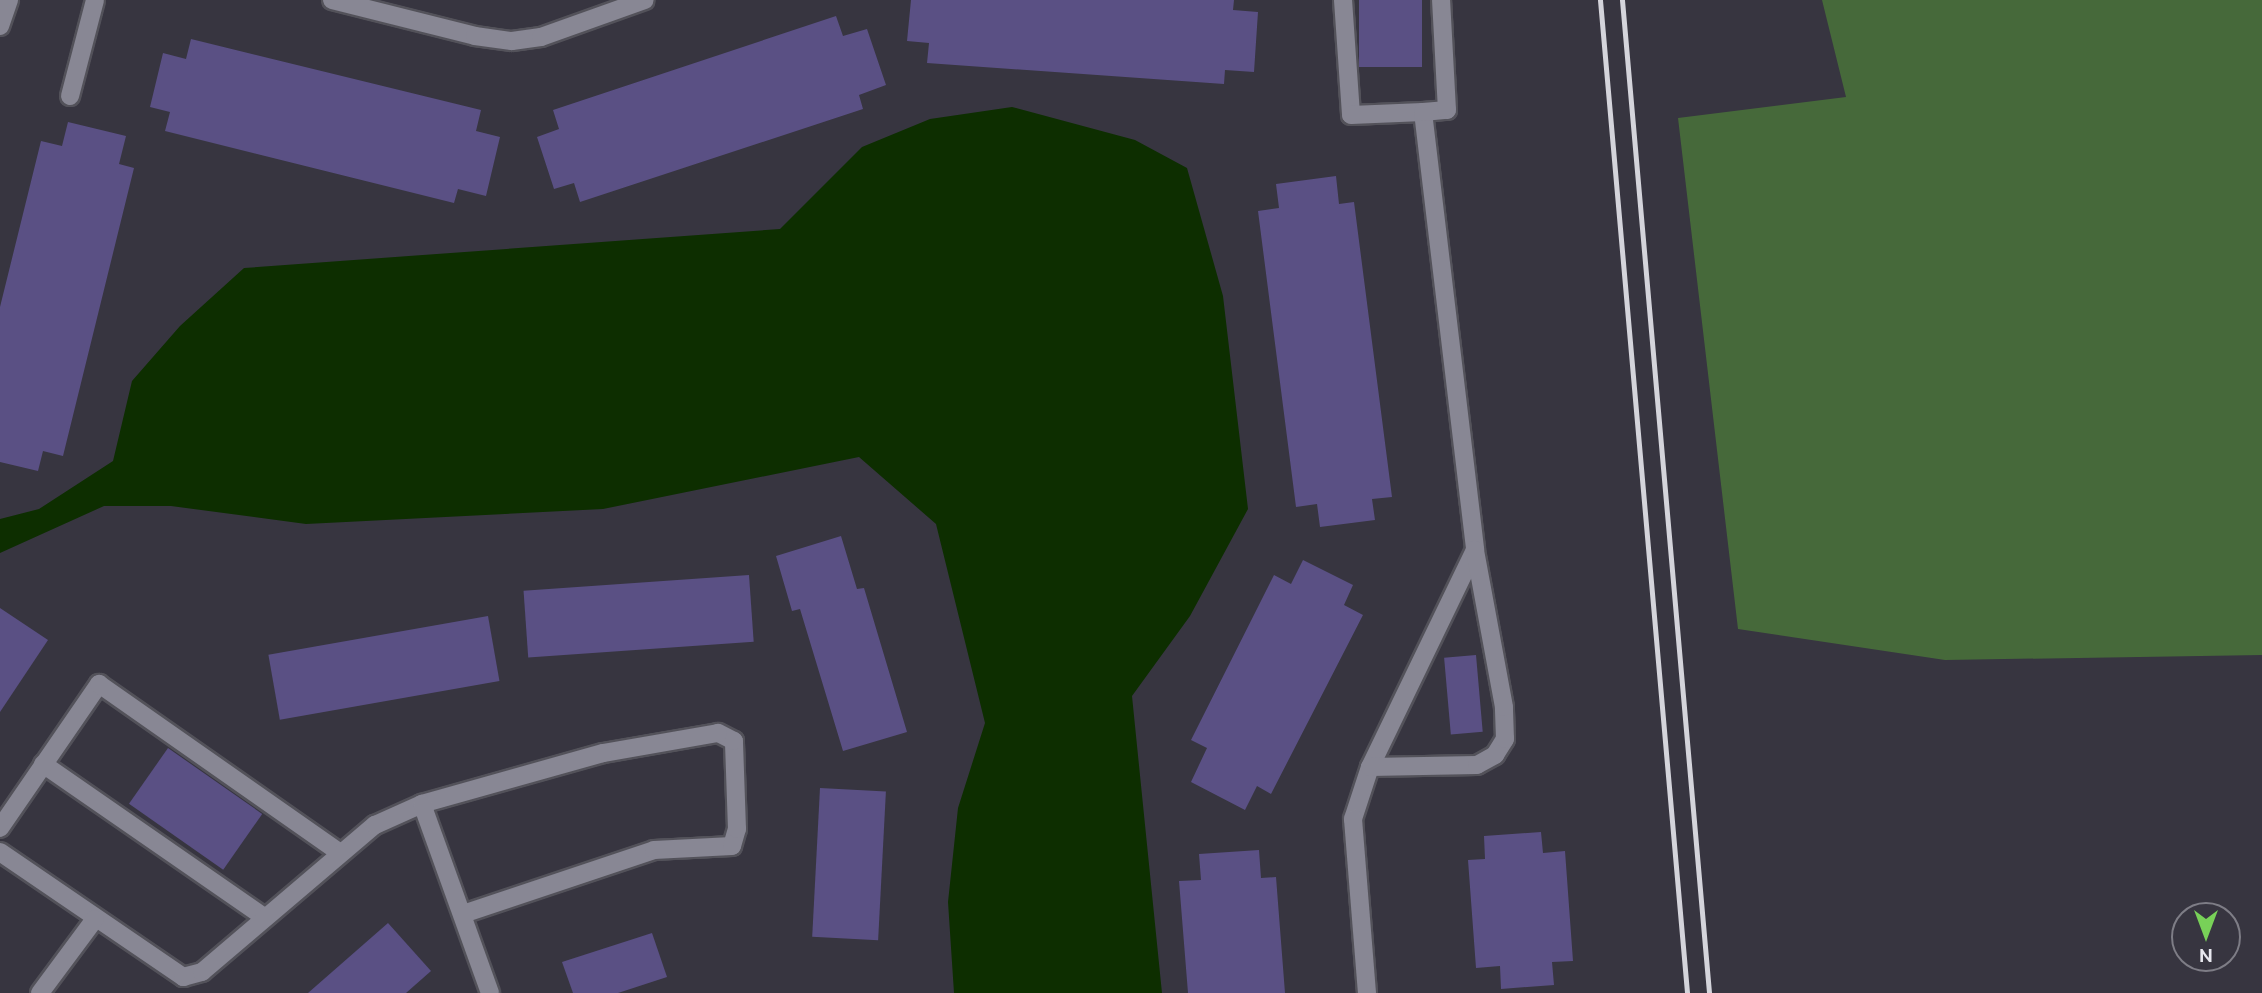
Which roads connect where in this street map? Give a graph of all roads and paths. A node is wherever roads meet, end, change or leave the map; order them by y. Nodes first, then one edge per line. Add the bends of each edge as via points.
1 (9, 0) edge
2 (94, 0) edge
3 (332, 0) edge
4 (645, 0) edge
5 (1343, 0) edge
6 (1441, 0) edge
7 (0, 26) edge
8 (70, 96) dead end
9 (1423, 112) junction
10 (1475, 550) junction
11 (43, 764) junction
12 (1370, 766) junction
13 (422, 804) junction
14 (0, 828) edge
15 (0, 852) edge
16 (340, 852) junction
17 (463, 915) junction
18 (264, 917) junction
19 (95, 919) junction
20 (40, 993) edge
21 (490, 993) edge
22 (1367, 993) edge

1 - 7 lane
2 - 8 lane
3 - 4 lane via 512,41 541,37
5 - 9 lane via 1351,115
6 - 9 lane via 1447,110
9 - 10 lane
10 - 12 lane
10 - 12 lane via 1504,707 1505,738 1495,755 1477,765
11 - 14 lane
11 - 16 lane via 99,684
11 - 18 lane
12 - 22 lane via 1353,819
13 - 16 lane via 375,825
13 - 17 lane
13 - 17 lane via 603,752 718,733 734,741 737,829 732,846 654,850
15 - 19 lane
16 - 18 lane
17 - 21 lane
18 - 19 lane via 202,972 183,977
19 - 20 lane

